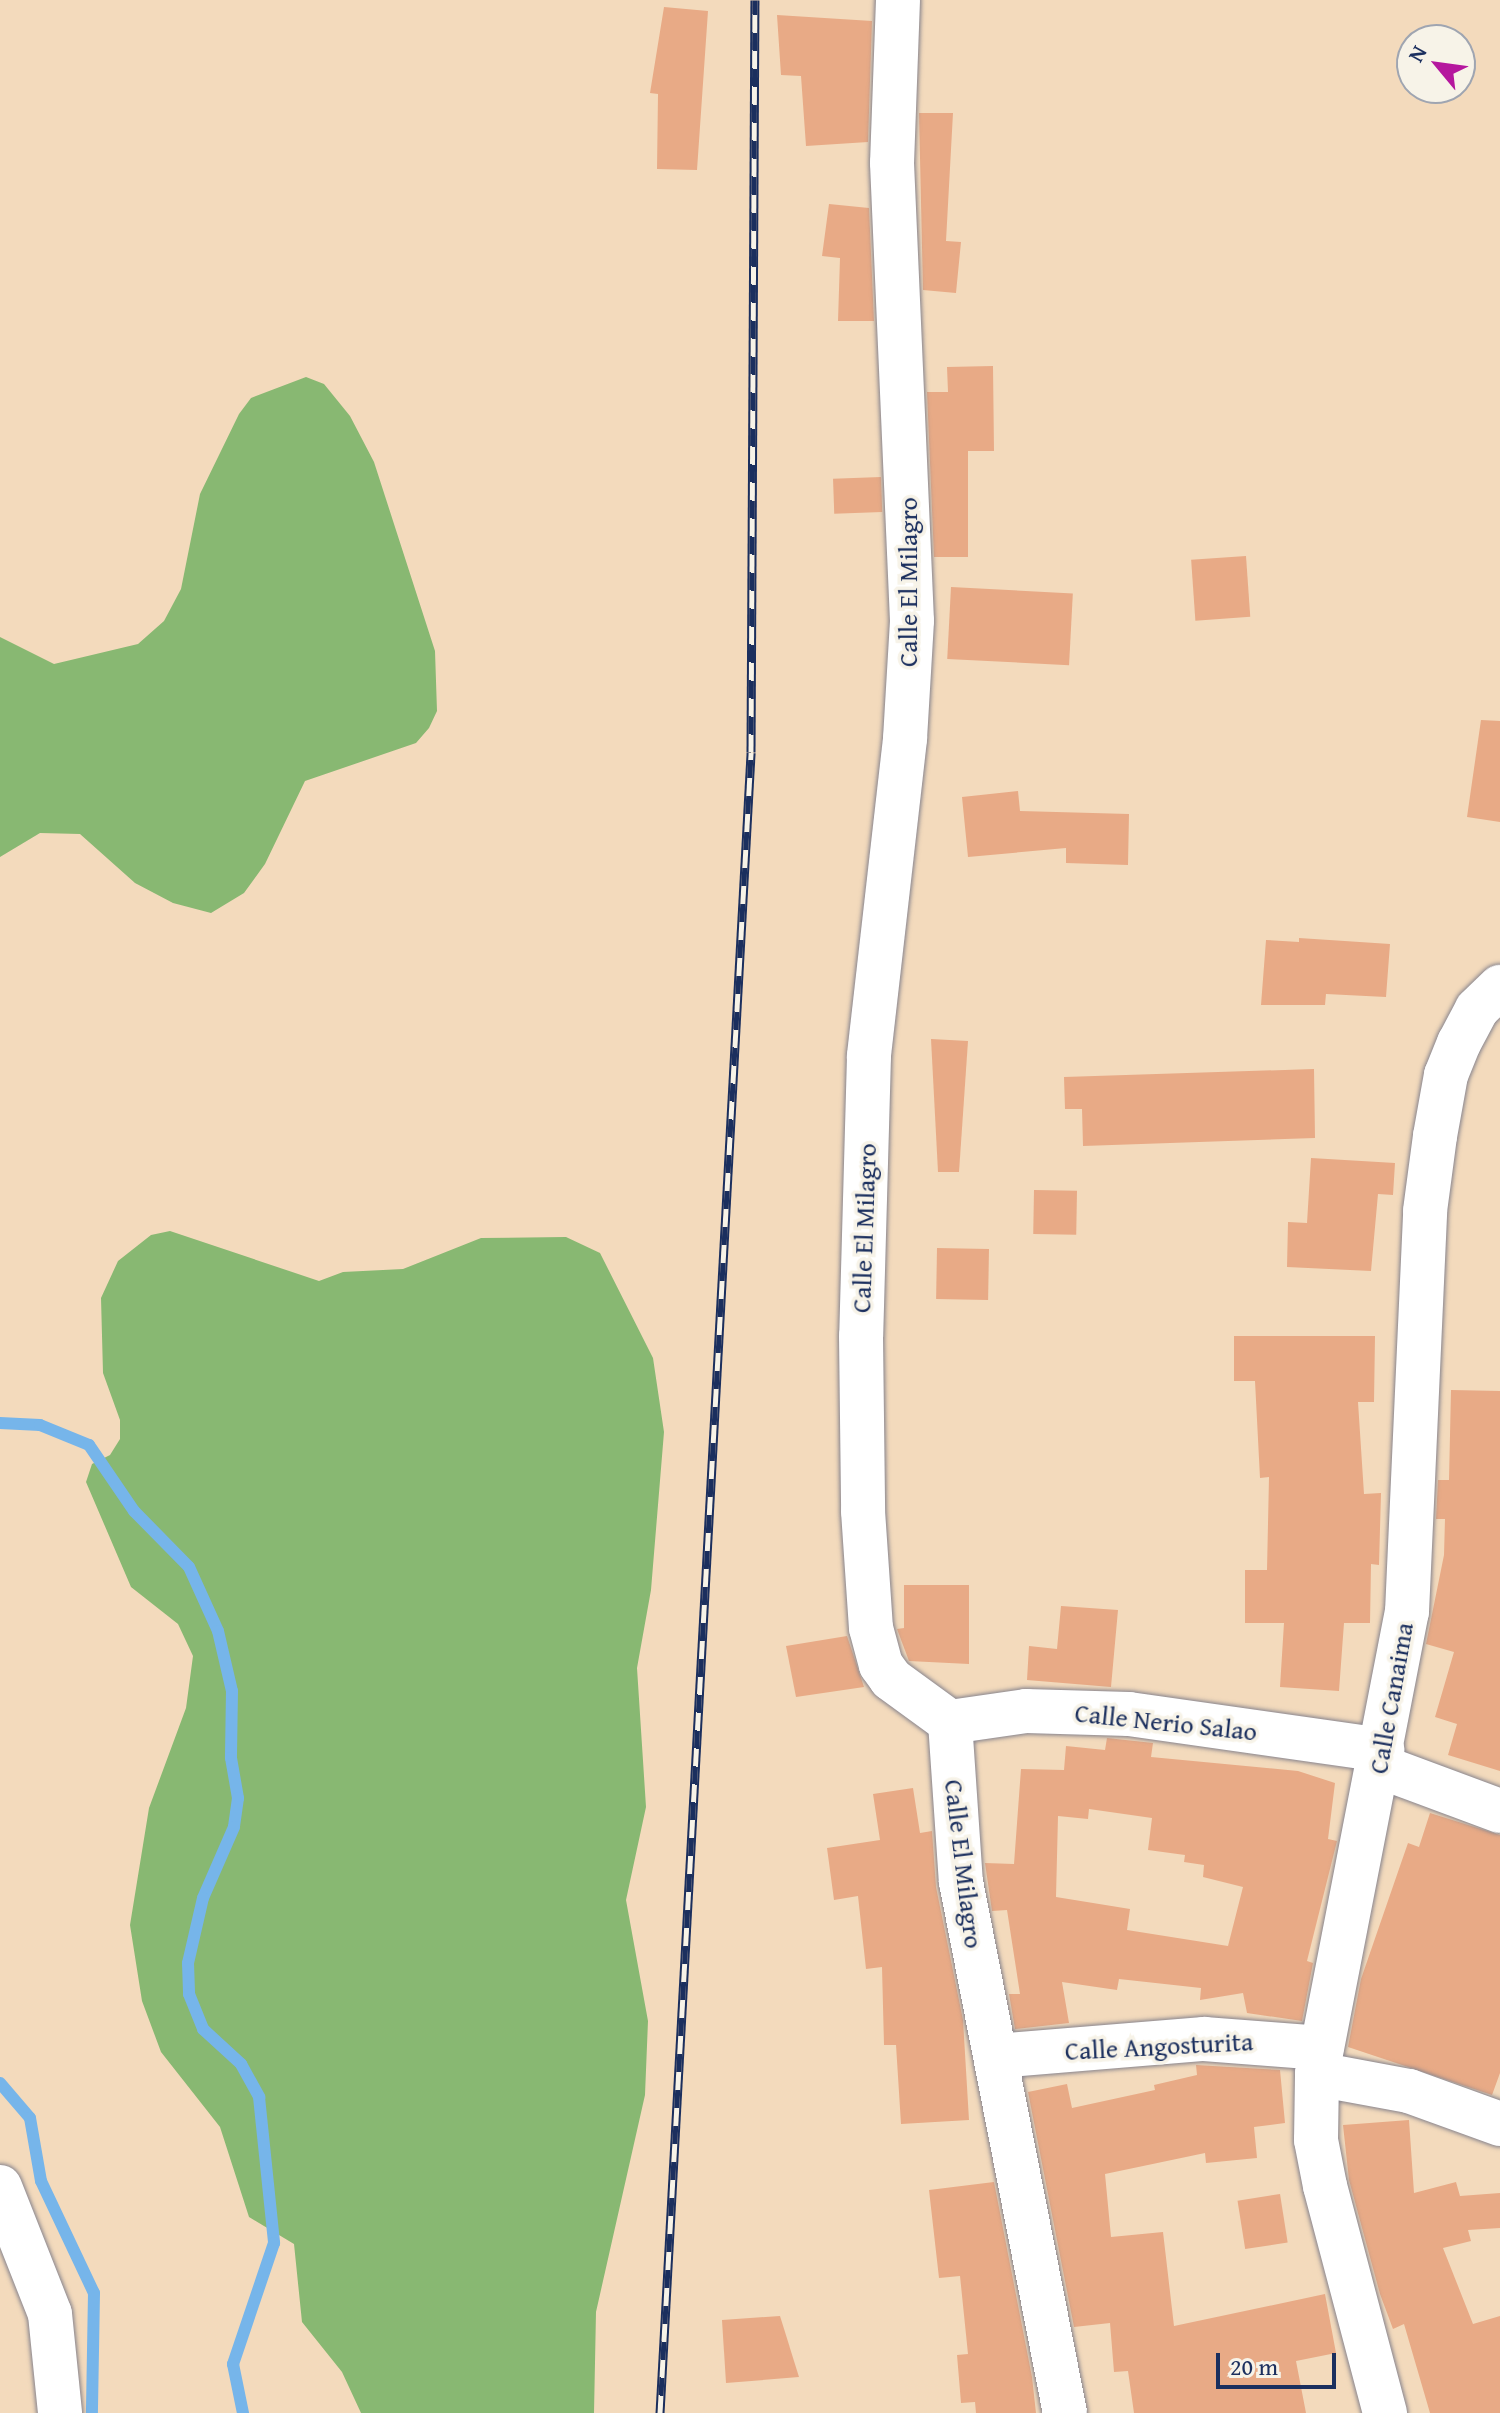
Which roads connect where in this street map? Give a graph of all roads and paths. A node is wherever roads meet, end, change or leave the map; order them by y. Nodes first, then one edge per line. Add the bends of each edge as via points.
1 (898, 0) edge
2 (1500, 987) edge
3 (950, 1722) junction
4 (1380, 1758) junction
5 (1500, 1811) edge
6 (996, 2056) junction
7 (1320, 2061) junction
8 (1500, 2124) edge
9 (0, 2187) edge
10 (60, 2413) edge
11 (1065, 2413) edge
12 (1385, 2413) edge

1 - 3 street, Calle El Milagro via 892,163 912,621 905,739 869,1056 861,1336 863,1511 871,1628 881,1665 891,1679
2 - 4 street, Calle Canaima via 1477,1009 1459,1043 1446,1075 1435,1136 1425,1211 1407,1612
3 - 4 street, Calle Nerio Salao via 1026,1711 1129,1714
3 - 6 street, Calle El Milagro via 961,1882
4 - 5 street, Calle Nerio Salao
4 - 7 street, Calle Canaima
6 - 7 street, Calle Angosturita via 1204,2039
6 - 11 street, Calle El Milagro
7 - 8 street, Calle Angosturita
7 - 12 street, Calle Canaima via 1316,2140
9 - 10 street via 16,2215 50,2314

